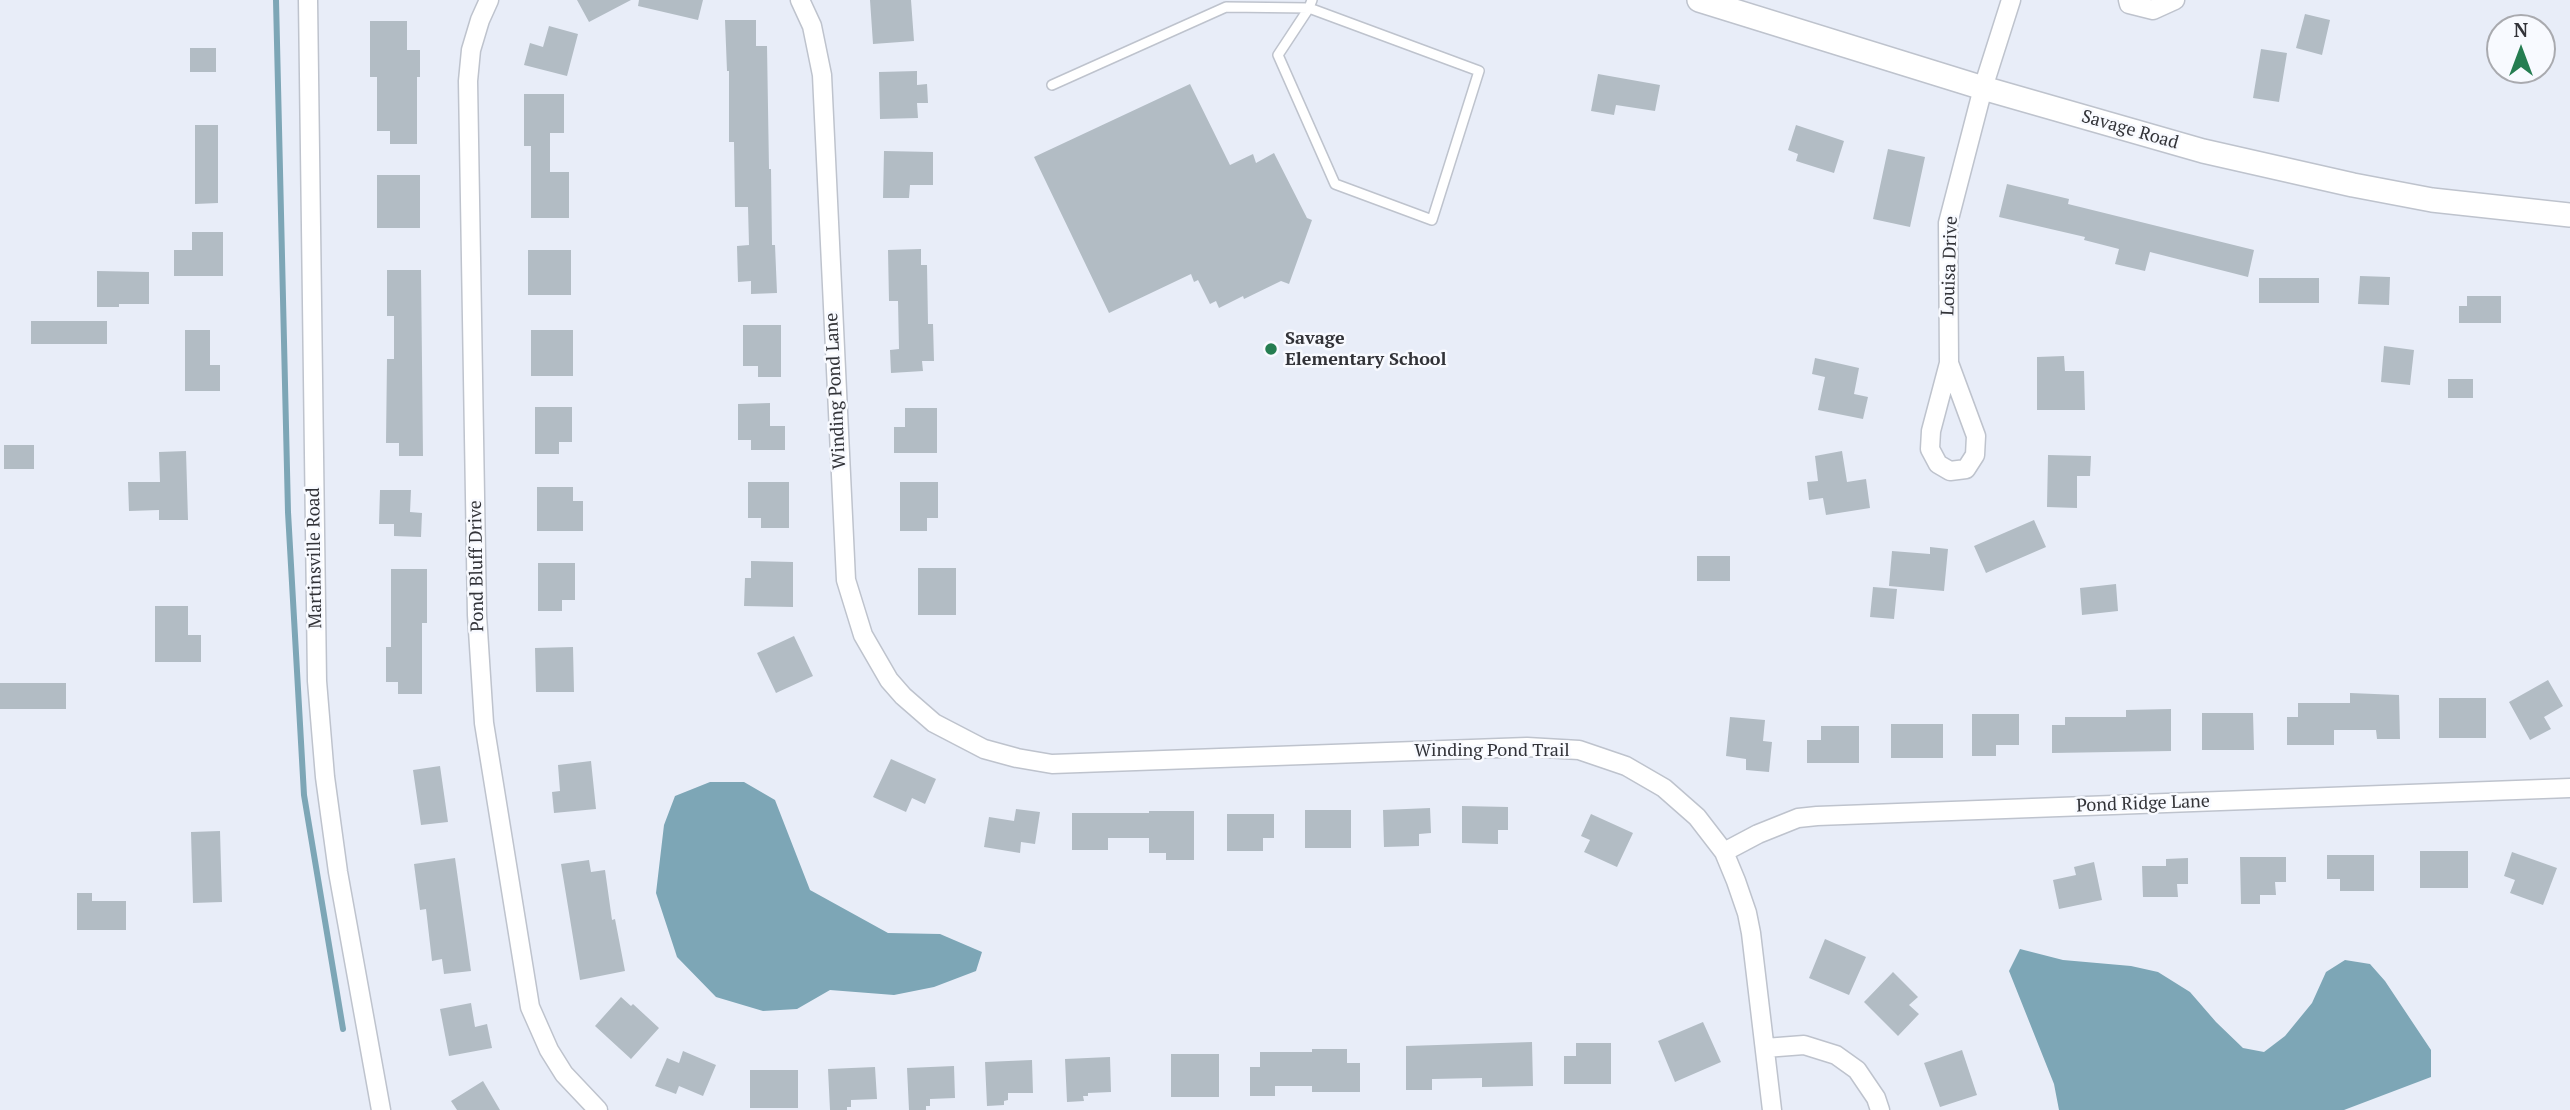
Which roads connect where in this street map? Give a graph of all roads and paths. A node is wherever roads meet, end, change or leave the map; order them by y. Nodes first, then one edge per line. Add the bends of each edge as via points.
1 (308, 0) edge
2 (489, 0) edge
3 (800, 0) edge
4 (1699, 0) edge
5 (2011, 0) edge
6 (2128, 0) edge
7 (2175, 0) edge
8 (1311, 4) edge
9 (1052, 85) dead end
10 (1983, 88) junction
11 (2570, 215) edge
12 (1949, 363) junction
13 (964, 739) joint
14 (2570, 788) edge
15 (1724, 852) junction
16 (1765, 1048) junction
17 (381, 1110) edge
18 (598, 1110) edge
19 (1772, 1110) edge
20 (1880, 1110) edge

1 - 17 street, Martinsville Road via 317,681 338,872
2 - 18 street, Pond Bluff Drive via 471,50 468,81 477,601 484,723 530,1007 564,1074
3 - 13 street, Winding Pond Lane via 812,26 822,75 846,580 863,635 889,680 918,710
4 - 10 street, Savage Road
5 - 10 street, Louisa Drive
6 - 7 street via 2152,10
8 - 8 lane via 1278,55 1335,184 1432,220 1479,71
8 - 9 lane via 1226,7
10 - 11 street, Savage Road via 2261,166 2432,200
10 - 12 street, Louisa Drive via 1948,223
12 - 12 street, Louisa Drive via 1930,449 1938,464 1950,471 1966,470 1975,455 1976,436
13 - 15 street, Winding Pond Trail via 984,749 1052,764 1527,747 1579,750 1626,765 1664,788 1697,817
14 - 15 street, Pond Ridge Lane via 1818,816 1798,818
15 - 16 street, Winding Pond Trail via 1747,913
16 - 19 street, Winding Pond Trail
16 - 20 street via 1804,1045 1836,1055 1857,1070

